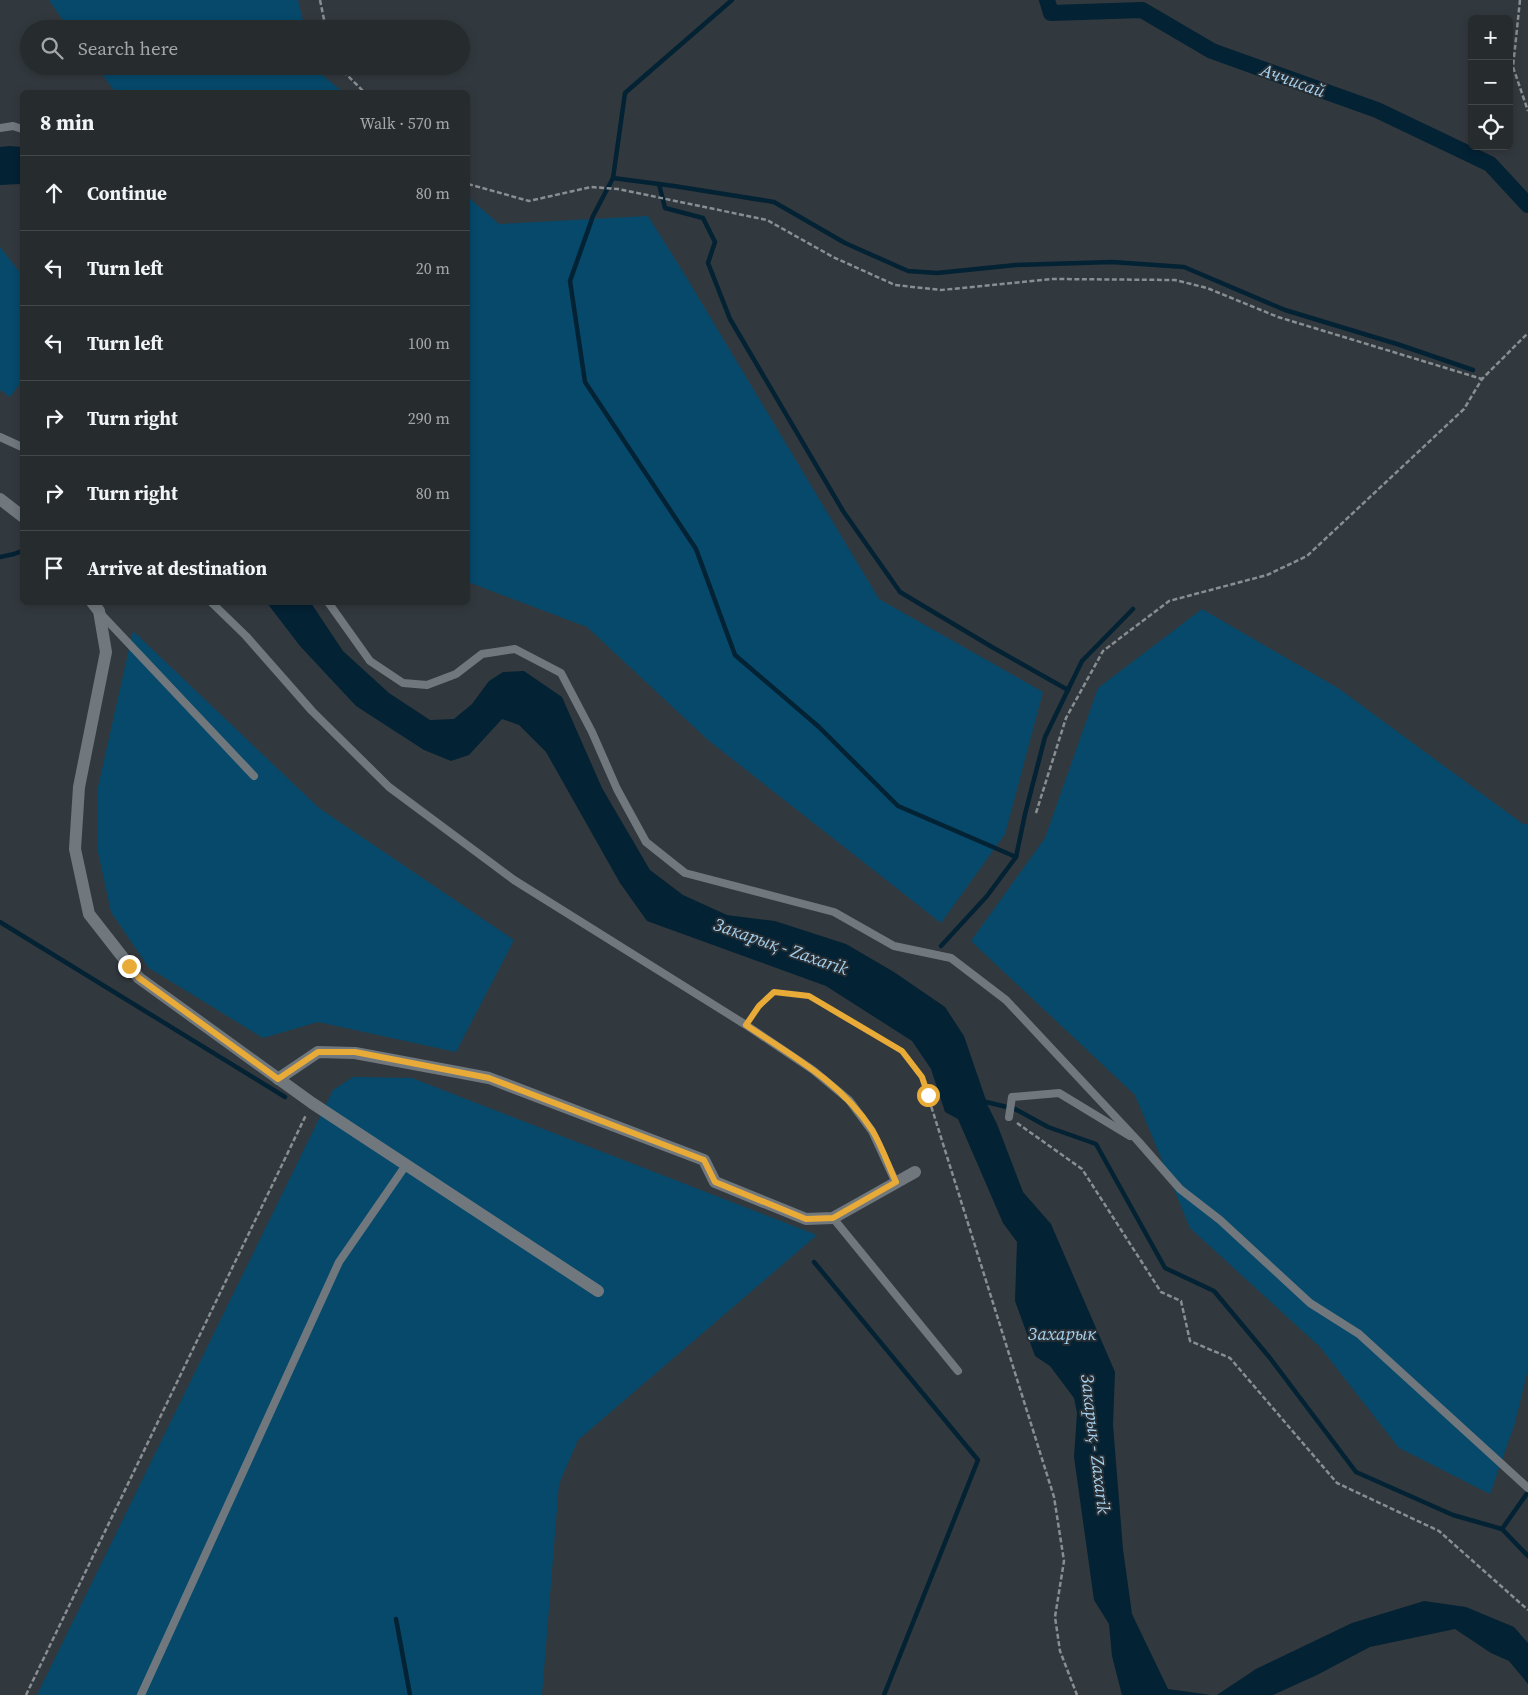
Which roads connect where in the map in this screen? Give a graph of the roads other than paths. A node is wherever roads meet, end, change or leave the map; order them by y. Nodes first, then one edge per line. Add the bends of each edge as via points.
1 (0, 128) edge
2 (20, 128) edge
3 (0, 437) edge
4 (20, 446) edge
5 (0, 499) edge
6 (20, 514) edge
7 (213, 605) edge
8 (330, 605) edge
9 (96, 607) edge
10 (254, 776) dead end
11 (278, 1079) junction
12 (1009, 1117) road end
13 (1138, 1141) junction
14 (406, 1165) junction
15 (915, 1172) dead end
16 (896, 1182) junction
17 (833, 1218) junction
18 (598, 1291) dead end
19 (958, 1371) dead end
20 (1528, 1488) edge
21 (141, 1695) edge

1 - 2 lane
3 - 4 lane
5 - 6 street
7 - 16 lane via 246,636 312,711 390,787 514,880 746,1025 813,1070 849,1100 872,1131
8 - 13 lane via 370,661 403,683 427,685 456,674 482,654 515,650 561,673 646,842 685,873 834,912 894,946 951,958 1006,1000
9 - 10 lane
9 - 11 street via 106,652 79,787 75,849 89,914 139,978
11 - 14 street
11 - 17 street via 318,1052 355,1052 489,1078 704,1160 715,1182 806,1219
12 - 13 lane via 1012,1097 1059,1093
13 - 20 lane via 1180,1189 1220,1220 1310,1303 1359,1334
14 - 18 street
14 - 21 lane via 338,1262
15 - 16 street
16 - 17 street
17 - 19 lane

